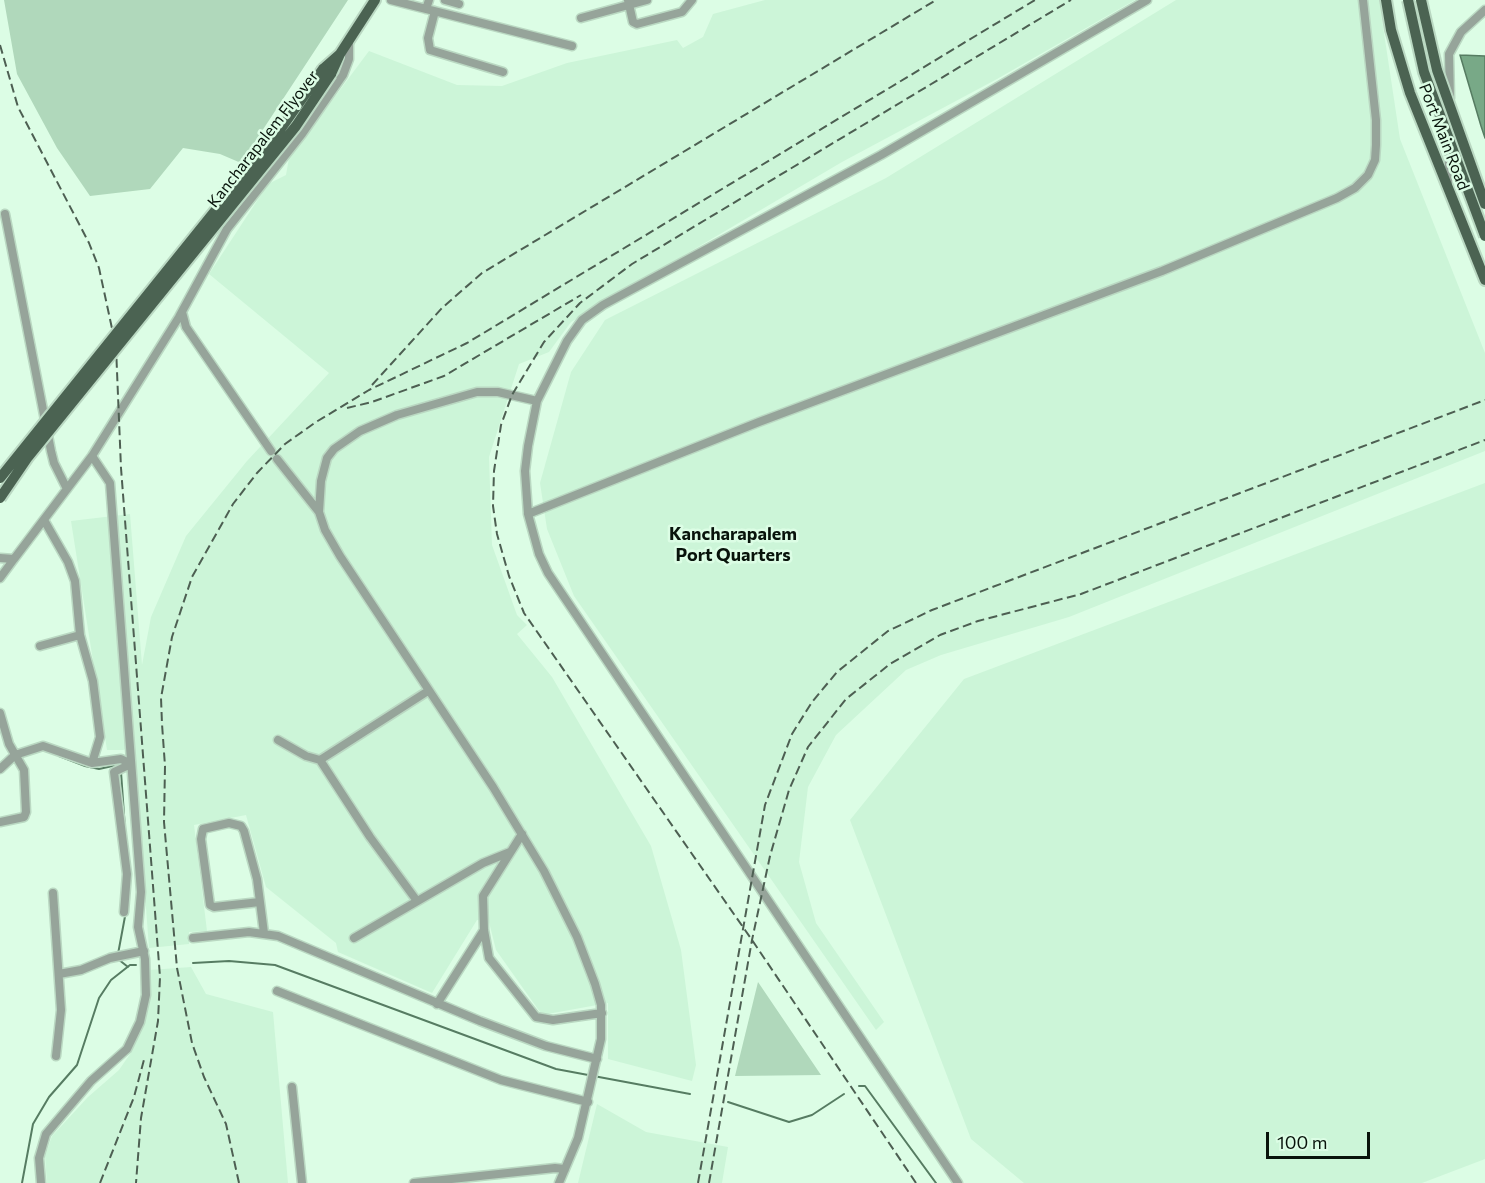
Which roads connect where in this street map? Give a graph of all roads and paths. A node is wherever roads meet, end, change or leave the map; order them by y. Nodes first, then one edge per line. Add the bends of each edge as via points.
1 (366, 0) edge
2 (375, 0) edge
3 (382, 0) edge
4 (391, 0) edge
5 (446, 0) edge
6 (647, 0) edge
7 (692, 0) edge
8 (1147, 0) edge
9 (1363, 0) edge
10 (1386, 0) edge
11 (1408, 0) edge
12 (1422, 0) edge
13 (629, 3) edge
14 (459, 4) dead end
15 (430, 7) edge
16 (1485, 10) edge
17 (581, 18) dead end
18 (358, 25) junction
19 (348, 41) junction
20 (572, 46) dead end
21 (327, 72) junction
22 (503, 72) dead end
23 (1450, 194) junction
24 (1485, 204) edge
25 (5, 214) dead end
26 (1485, 236) edge
27 (1485, 280) edge
28 (182, 312) junction
29 (174, 326) junction
30 (186, 327) junction
31 (537, 401) junction
32 (92, 456) junction
33 (0, 478) edge
34 (68, 489) junction
35 (0, 498) edge
36 (319, 512) junction
37 (528, 514) junction
38 (44, 520) junction
39 (0, 558) edge
40 (14, 559) junction
41 (0, 578) edge
42 (80, 635) junction
43 (40, 646) dead end
44 (428, 691) junction
45 (1, 719) edge
46 (278, 740) dead end
47 (17, 756) junction
48 (320, 760) junction
49 (92, 764) junction
50 (128, 766) junction
51 (0, 769) edge
52 (0, 822) edge
53 (522, 834) junction
54 (510, 852) junction
55 (53, 893) dead end
56 (417, 901) junction
57 (260, 902) junction
58 (124, 912) dead end
59 (484, 930) junction
60 (264, 933) junction
61 (193, 938) dead end
62 (354, 938) dead end
63 (145, 955) junction
64 (59, 974) junction
65 (277, 991) dead end
66 (437, 1004) junction
67 (602, 1013) junction
68 (56, 1056) dead end
69 (596, 1062) junction
70 (292, 1087) dead end
71 (588, 1102) junction
72 (565, 1169) junction
73 (41, 1183) edge
74 (302, 1183) edge
75 (414, 1183) edge
76 (559, 1183) edge
77 (958, 1183) edge

1 - 18 main road
2 - 18 main road
3 - 18 main road
4 - 15 street
5 - 14 street
6 - 13 street
7 - 13 street via 682,12 638,24 633,22
8 - 31 street via 881,155 603,305 573,330
9 - 37 street via 1376,145 1375,160 1355,188 1162,271 759,422
10 - 23 main road, Port Main Road via 1400,62
11 - 26 main road, bridge via 1424,72
12 - 24 main road, bridge via 1437,70
13 - 17 street
15 - 20 street
15 - 22 street via 430,50
16 - 23 street via 1461,32 1449,54
18 - 19 main road, Kancharapalem Flyover
19 - 21 main road, Kancharapalem Flyover
19 - 28 street via 350,59 343,75 227,229
21 - 33 main road, Kancharapalem Flyover, bridge
21 - 35 main road, Kancharapalem Flyover, bridge via 296,126 28,457
23 - 27 main road, Port Main Road
25 - 34 street via 54,463
28 - 29 street
28 - 30 street
29 - 30 street
29 - 32 street
30 - 36 street via 274,455
31 - 36 street via 498,392 477,392 397,415 360,431 327,458
31 - 37 street via 525,471
32 - 34 street
32 - 50 street via 110,483
34 - 38 street
36 - 44 street via 340,556
37 - 77 street via 539,554 565,602
38 - 40 street
38 - 42 street via 72,573
39 - 40 street
40 - 41 street
42 - 43 street
42 - 49 street via 93,681 99,736
44 - 48 street
44 - 53 street
45 - 47 street
46 - 48 street
47 - 49 street via 43,746
47 - 51 street
47 - 52 street via 25,776 26,815
48 - 56 street
49 - 50 street via 121,759
50 - 58 street via 114,772 127,874
50 - 63 street via 141,892 138,927
53 - 54 street
53 - 67 street via 577,937
54 - 56 street
54 - 59 street via 483,896
55 - 64 street
56 - 62 street
57 - 57 street via 241,826 203,829 210,905
57 - 60 street
59 - 66 street
59 - 67 street via 489,958 536,1017 553,1020
60 - 61 street
60 - 66 street via 291,940
63 - 64 street via 117,956
63 - 73 street via 144,1007 132,1041 46,1134 39,1158
64 - 68 street
65 - 71 street via 501,1080
66 - 69 street
67 - 69 street
69 - 71 street
70 - 74 street
71 - 72 street
72 - 75 street
72 - 76 street

